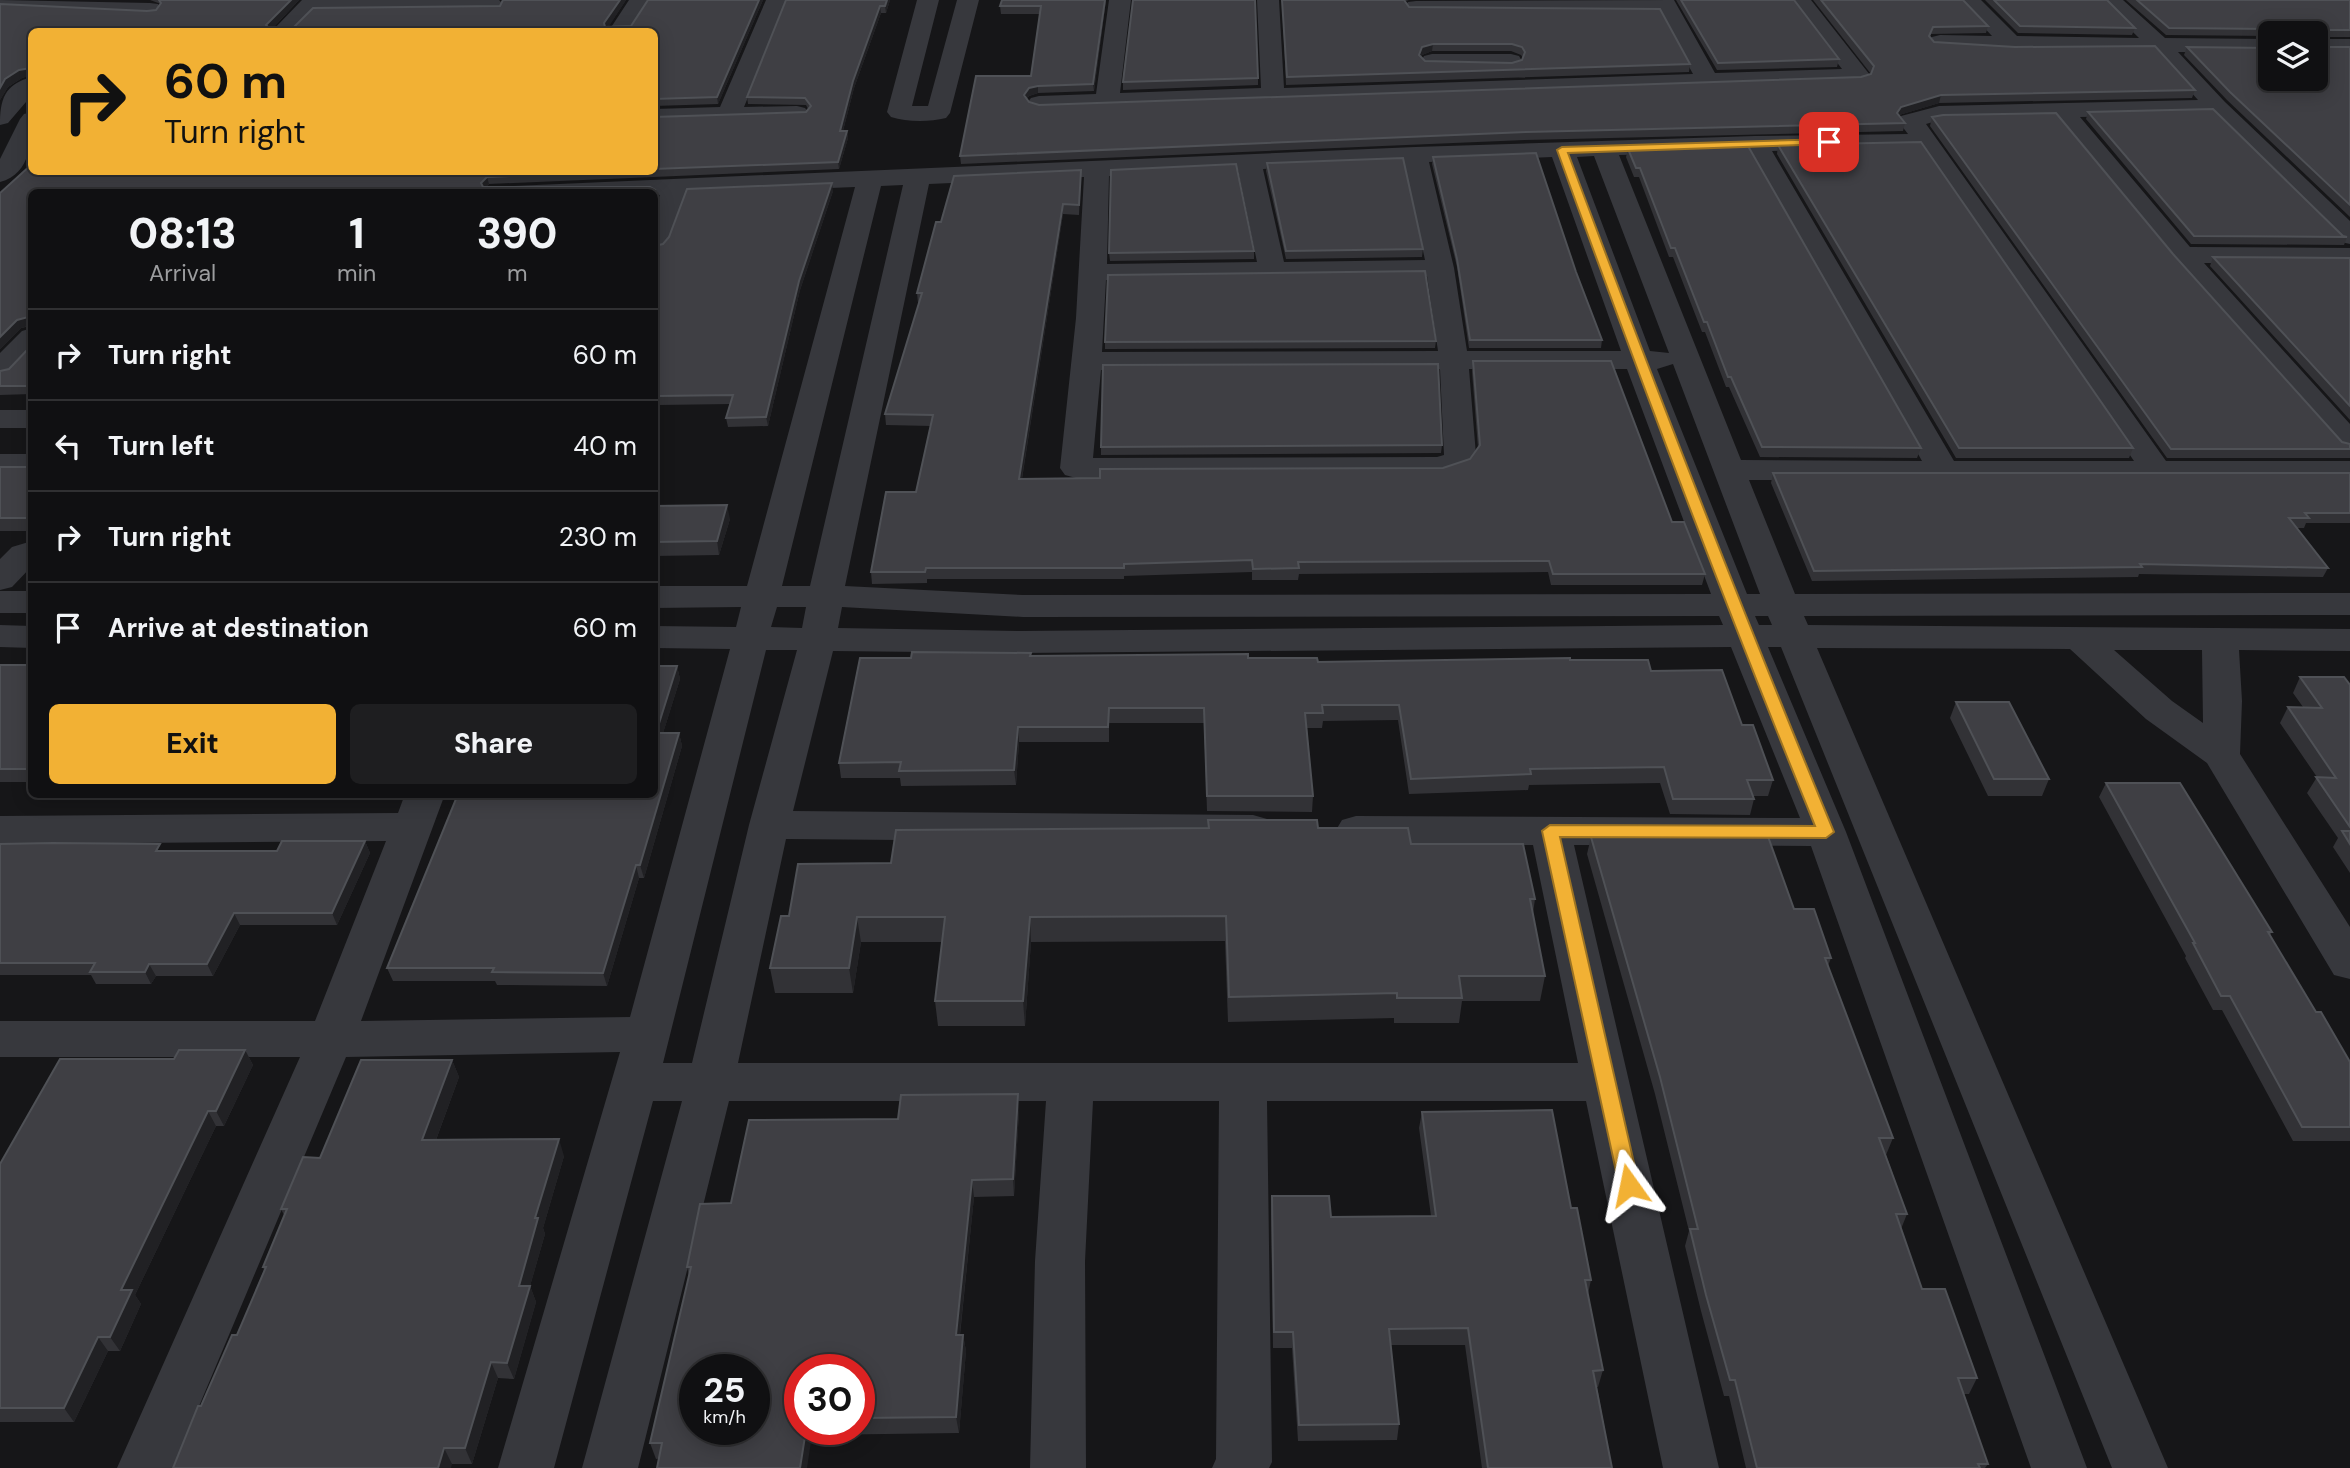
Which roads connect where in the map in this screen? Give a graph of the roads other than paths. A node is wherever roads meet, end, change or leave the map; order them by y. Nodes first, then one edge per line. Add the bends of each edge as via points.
1 (640, 0) edge
2 (777, 0) edge
3 (928, 0) edge
4 (968, 0) edge
5 (1120, 0) edge
6 (1268, 0) edge
7 (1800, 0) edge
8 (1969, 0) edge
9 (2111, 0) edge
10 (0, 2) edge
11 (494, 2) edge
12 (312, 3) edge
13 (38, 4) junction
14 (143, 4) edge
15 (1415, 4) edge
16 (1665, 4) edge
17 (480, 23) edge
18 (9, 25) edge
19 (104, 28) edge
20 (124, 28) edge
21 (286, 28) edge
22 (622, 28) edge
23 (1940, 42) edge
24 (2013, 45) junction
25 (2161, 46) junction
26 (2258, 46) edge
27 (2328, 46) edge
28 (2350, 46) edge
29 (1432, 61) junction
30 (1529, 62) edge
31 (1598, 62) edge
32 (1702, 72) junction
33 (28, 86) edge
34 (1440, 89) junction
35 (1273, 95) junction
36 (1107, 100) junction
37 (1039, 103) edge
38 (2217, 107) junction
39 (2060, 109) junction
40 (730, 113) junction
41 (797, 113) edge
42 (658, 116) edge
43 (0, 118) edge
44 (28, 123) edge
45 (1927, 141) junction
46 (11, 142) edge
47 (1755, 143) junction
48 (1604, 149) junction
49 (1562, 150) junction
50 (1415, 154) junction
51 (1249, 161) junction
52 (1097, 168) junction
53 (0, 174) edge
54 (893, 177) junction
55 (675, 187) junction
56 (605, 189) edge
57 (658, 236) edge
58 (2350, 236) edge
59 (2182, 254) junction
60 (2350, 256) edge
61 (1440, 268) junction
62 (1272, 270) junction
63 (1095, 272) junction
64 (28, 341) edge
65 (1639, 360) junction
66 (1684, 360) junction
67 (1088, 361) junction
68 (1454, 361) junction
69 (0, 370) edge
70 (0, 419) edge
71 (28, 419) edge
72 (2350, 443) edge
73 (0, 464) edge
74 (28, 464) edge
75 (1728, 470) junction
76 (1943, 470) junction
77 (2156, 470) junction
78 (2350, 471) edge
79 (28, 552) edge
80 (0, 580) edge
81 (658, 598) edge
82 (0, 602) edge
83 (28, 602) edge
84 (2350, 604) edge
85 (788, 617) junction
86 (1739, 620) junction
87 (1788, 620) junction
88 (658, 636) edge
89 (2079, 638) junction
90 (2220, 639) junction
91 (2350, 640) edge
92 (2221, 754) junction
93 (420, 811) edge
94 (769, 825) junction
95 (0, 830) edge
96 (1550, 831) junction
97 (1826, 832) junction
98 (2350, 962) edge
99 (648, 1034) junction
100 (331, 1039) junction
101 (4, 1046) edge
102 (668, 1082) junction
103 (1070, 1082) junction
104 (1243, 1082) junction
105 (1606, 1082) junction
106 (145, 1468) edge
107 (526, 1468) edge
108 (610, 1468) edge
109 (1058, 1468) edge
110 (1240, 1468) edge
111 (1690, 1468) edge
112 (2059, 1468) edge
113 (2140, 1468) edge

1 - 22 street
2 - 40 street
3 - 4 street via 899,112 938,113
5 - 36 street
6 - 35 street
7 - 32 street via 1859,75
8 - 24 street
9 - 25 street
10 - 13 street
11 - 12 street
11 - 17 street
12 - 21 street
13 - 14 street
13 - 18 street
14 - 19 street
14 - 20 street
15 - 16 street
15 - 29 street
16 - 32 street
23 - 24 street
24 - 25 street
25 - 26 street
25 - 38 street
27 - 28 street
29 - 30 street
29 - 34 street
31 - 32 street
32 - 34 street
33 - 43 street
34 - 35 street
35 - 36 street
36 - 37 street
38 - 39 street
38 - 58 street
39 - 45 street via 1939,113 1910,121
39 - 59 street
40 - 41 street
40 - 42 street
44 - 46 street
45 - 47 street
45 - 77 street
46 - 53 street via 16,156
47 - 48 street
47 - 76 street
48 - 49 street
48 - 66 street
49 - 50 street
49 - 65 street
50 - 51 street
50 - 61 street
51 - 52 street
51 - 62 street
52 - 54 street
52 - 63 street
54 - 55 street
54 - 85 street
54 - 85 street via 835,548
55 - 56 street
55 - 57 street
59 - 60 street
59 - 72 street
61 - 62 street
61 - 68 street
62 - 63 street
63 - 67 street
64 - 69 street
65 - 66 street
65 - 68 street
65 - 86 street
66 - 75 street
67 - 68 street
67 - 68 street via 1076,468 1449,466 1460,455
70 - 71 street
73 - 74 street
75 - 76 street
75 - 87 street
76 - 77 street
77 - 78 street
79 - 80 street
81 - 85 street
82 - 83 street
84 - 87 street
85 - 86 street via 1034,642
85 - 88 street
85 - 94 street
85 - 99 street
86 - 87 street
86 - 97 street
87 - 89 street
87 - 113 street
89 - 90 street
89 - 92 street via 2159,710
90 - 91 street
90 - 92 street
92 - 98 street
93 - 95 street
93 - 100 street
94 - 96 street
94 - 102 street
96 - 97 street
96 - 105 street
97 - 112 street
99 - 100 street
99 - 102 street
100 - 101 street
100 - 106 street
102 - 103 street
102 - 107 street
102 - 108 street
103 - 104 street
103 - 109 street via 1060,1261
104 - 105 street
104 - 110 street via 1244,1462
105 - 111 street

